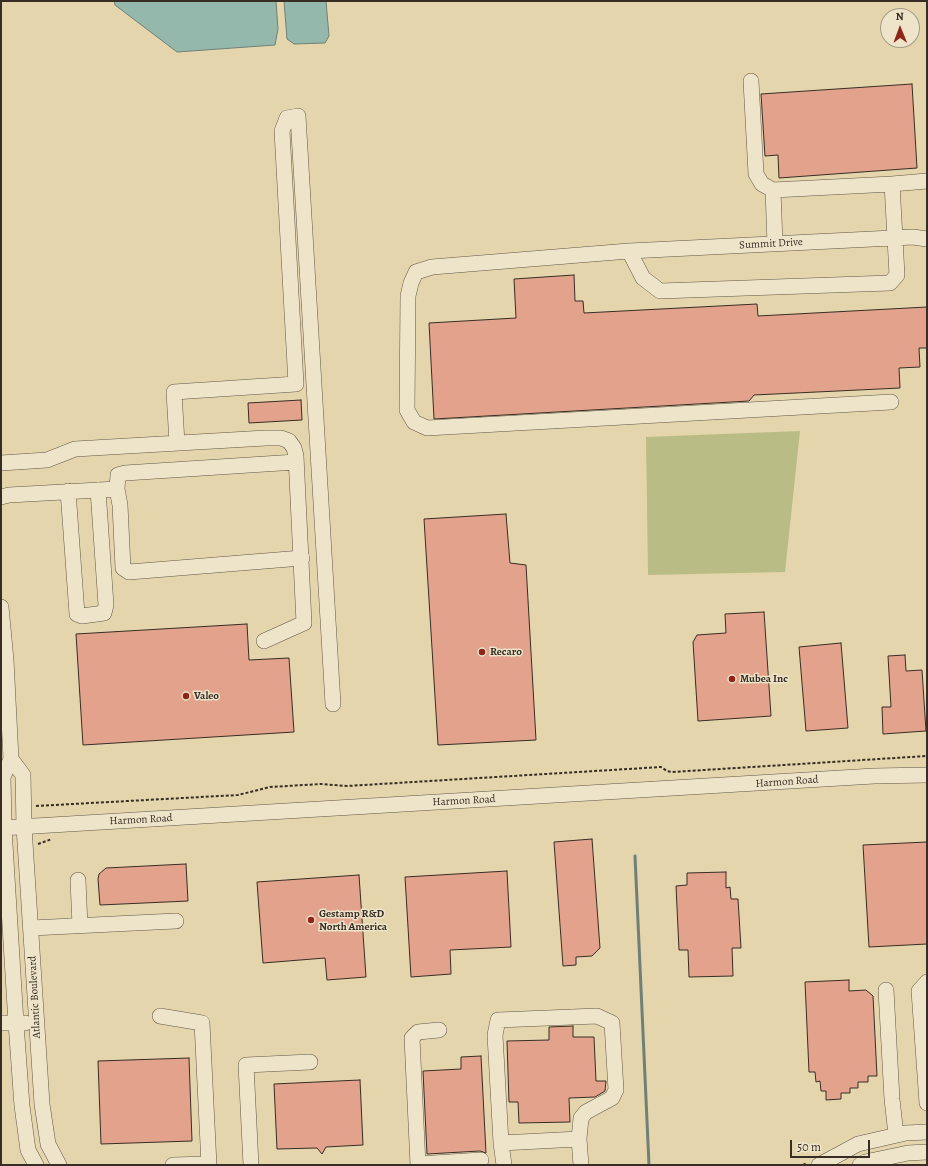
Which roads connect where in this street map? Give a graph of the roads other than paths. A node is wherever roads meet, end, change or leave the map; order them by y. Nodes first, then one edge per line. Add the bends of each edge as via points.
1 (751, 81) dead end
2 (927, 181) edge
3 (892, 184) junction
4 (773, 190) junction
5 (922, 236) edge
6 (894, 238) junction
7 (775, 244) junction
8 (629, 252) junction
9 (891, 402) dead end
10 (177, 443) junction
11 (296, 462) junction
12 (1, 463) edge
13 (117, 488) junction
14 (98, 490) junction
15 (68, 491) junction
16 (1, 498) edge
17 (302, 558) junction
18 (1, 608) edge
19 (264, 641) dead end
20 (333, 704) dead end
21 (10, 759) junction
22 (927, 775) edge
23 (24, 826) junction
24 (3, 828) edge
25 (78, 880) dead end
26 (176, 921) dead end
27 (80, 926) junction
28 (31, 928) junction
29 (32, 955) junction
30 (12, 956) junction
31 (7, 980) edge
32 (927, 982) edge
33 (886, 990) dead end
34 (160, 1016) dead end
35 (36, 1022) junction
36 (1, 1023) edge
37 (16, 1023) junction
38 (439, 1030) dead end
39 (310, 1062) dead end
40 (927, 1103) edge
41 (927, 1132) edge
42 (896, 1135) junction
43 (579, 1139) junction
44 (500, 1144) junction
45 (927, 1152) edge
46 (481, 1160) dead end
47 (57, 1161) edge
48 (209, 1164) edge
49 (37, 1165) edge
50 (173, 1165) edge
51 (251, 1165) edge
52 (418, 1165) edge
53 (504, 1165) edge
54 (581, 1165) edge
55 (819, 1165) edge
56 (860, 1165) edge

1 - 4 street via 756,174 762,184
2 - 3 street
3 - 4 street
3 - 6 street
4 - 7 street
5 - 6 street, Summit Drive
6 - 7 street, Summit Drive
6 - 8 street via 897,275 890,283 660,291 643,278
7 - 8 street, Summit Drive
8 - 9 street, Summit Drive via 432,267 416,272 408,296 407,410 414,422 427,428
10 - 11 street via 281,438 289,441 294,448
10 - 12 street via 75,449 46,460
10 - 20 street via 174,392 296,384 282,131 287,118 298,116
11 - 13 street via 125,473 118,475
11 - 17 street
13 - 14 street
13 - 17 street via 123,568 129,572
14 - 15 street
14 - 15 street via 106,605 104,613 82,616 77,614
15 - 16 street via 8,495
17 - 19 street via 304,623
18 - 21 street
21 - 23 street, Atlantic Boulevard via 23,775
21 - 24 street, Atlantic Boulevard via 3,777
22 - 23 street, Harmon Road
23 - 24 street, Harmon Road
23 - 28 street, Atlantic Boulevard
24 - 30 street, Atlantic Boulevard
25 - 27 street
26 - 27 street
27 - 28 street
28 - 29 street, Atlantic Boulevard
29 - 30 street
29 - 35 street, Atlantic Boulevard
30 - 31 street, Atlantic Boulevard
31 - 37 street, Atlantic Boulevard
32 - 40 street via 919,991
33 - 42 street
34 - 48 street via 202,1023
35 - 37 street
35 - 47 street, Atlantic Boulevard via 42,1104 48,1144
36 - 37 street
37 - 49 street, Atlantic Boulevard via 28,1150
38 - 52 street via 418,1032 412,1038
39 - 51 street via 246,1065
41 - 42 street
42 - 55 street via 858,1144
43 - 44 street
43 - 44 street via 581,1118 586,1112 612,1098 616,1090 612,1023 597,1016 498,1020 495,1035
43 - 54 street
44 - 53 street
45 - 56 street via 908,1153
46 - 52 street
47 - 49 street
48 - 50 street

